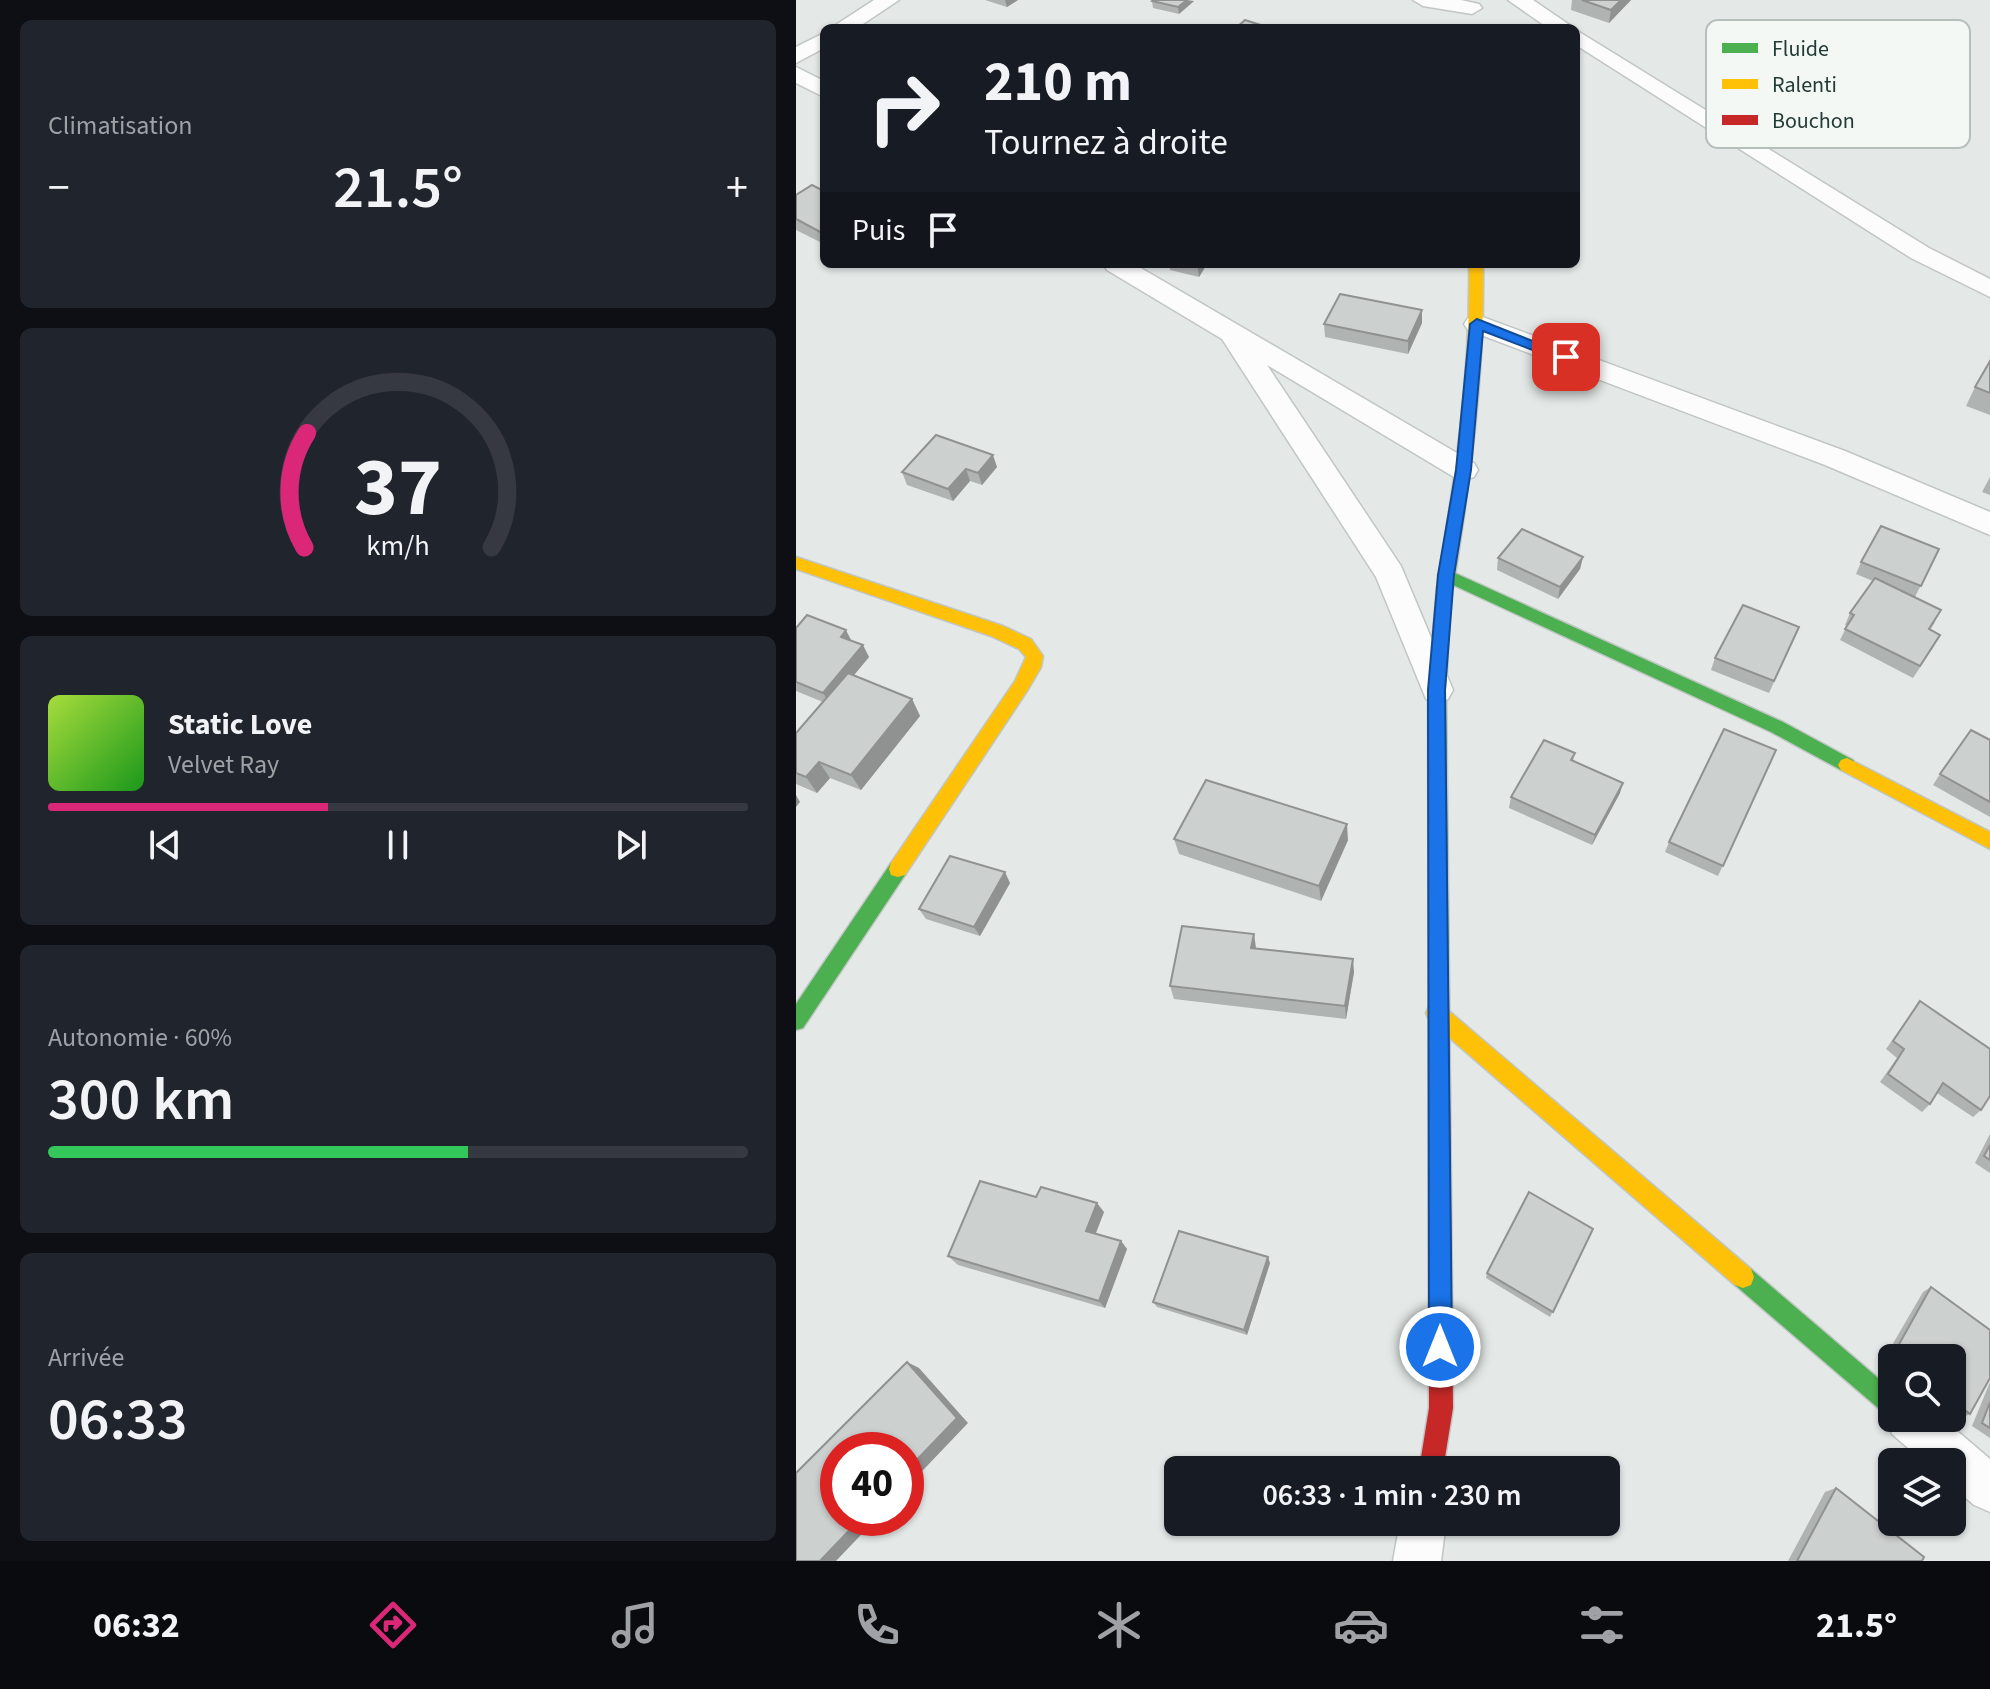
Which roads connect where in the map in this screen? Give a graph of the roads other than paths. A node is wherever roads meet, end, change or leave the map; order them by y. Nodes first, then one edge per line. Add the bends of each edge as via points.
1 (889, 0) edge
2 (1423, 0) edge
3 (1518, 0) edge
4 (1472, 12) edge
5 (849, 24) edge
6 (1557, 24) edge
7 (1580, 39) edge
8 (820, 41) edge
9 (796, 56) edge
10 (796, 74) edge
11 (820, 88) edge
12 (1706, 118) edge
13 (1754, 148) edge
14 (1123, 268) edge
15 (1476, 268) edge
16 (1990, 289) edge
17 (1477, 324) junction
18 (1232, 333) junction
19 (1464, 470) junction
20 (1990, 524) edge
21 (796, 563) edge
22 (1446, 575) junction
23 (1437, 690) junction
24 (1990, 841) edge
25 (809, 979) edge
26 (1436, 1013) junction
27 (796, 1021) edge
28 (1878, 1393) edge
29 (1924, 1432) edge
30 (1433, 1456) edge
31 (1990, 1489) edge
32 (1421, 1536) edge
33 (1417, 1561) edge

1 - 5 street
2 - 4 street
3 - 6 street
7 - 12 street
8 - 9 street
10 - 11 street
13 - 16 street via 1920,253
14 - 18 street
15 - 17 street
17 - 19 street
17 - 20 street via 1835,458
18 - 19 street
18 - 23 street via 1390,574
19 - 22 street
21 - 25 street via 997,631 1025,644 1035,656 1021,686
22 - 23 street
22 - 24 street via 1777,727
23 - 26 street
25 - 27 street
26 - 28 street
26 - 30 street via 1441,1408
29 - 31 street
32 - 33 street

